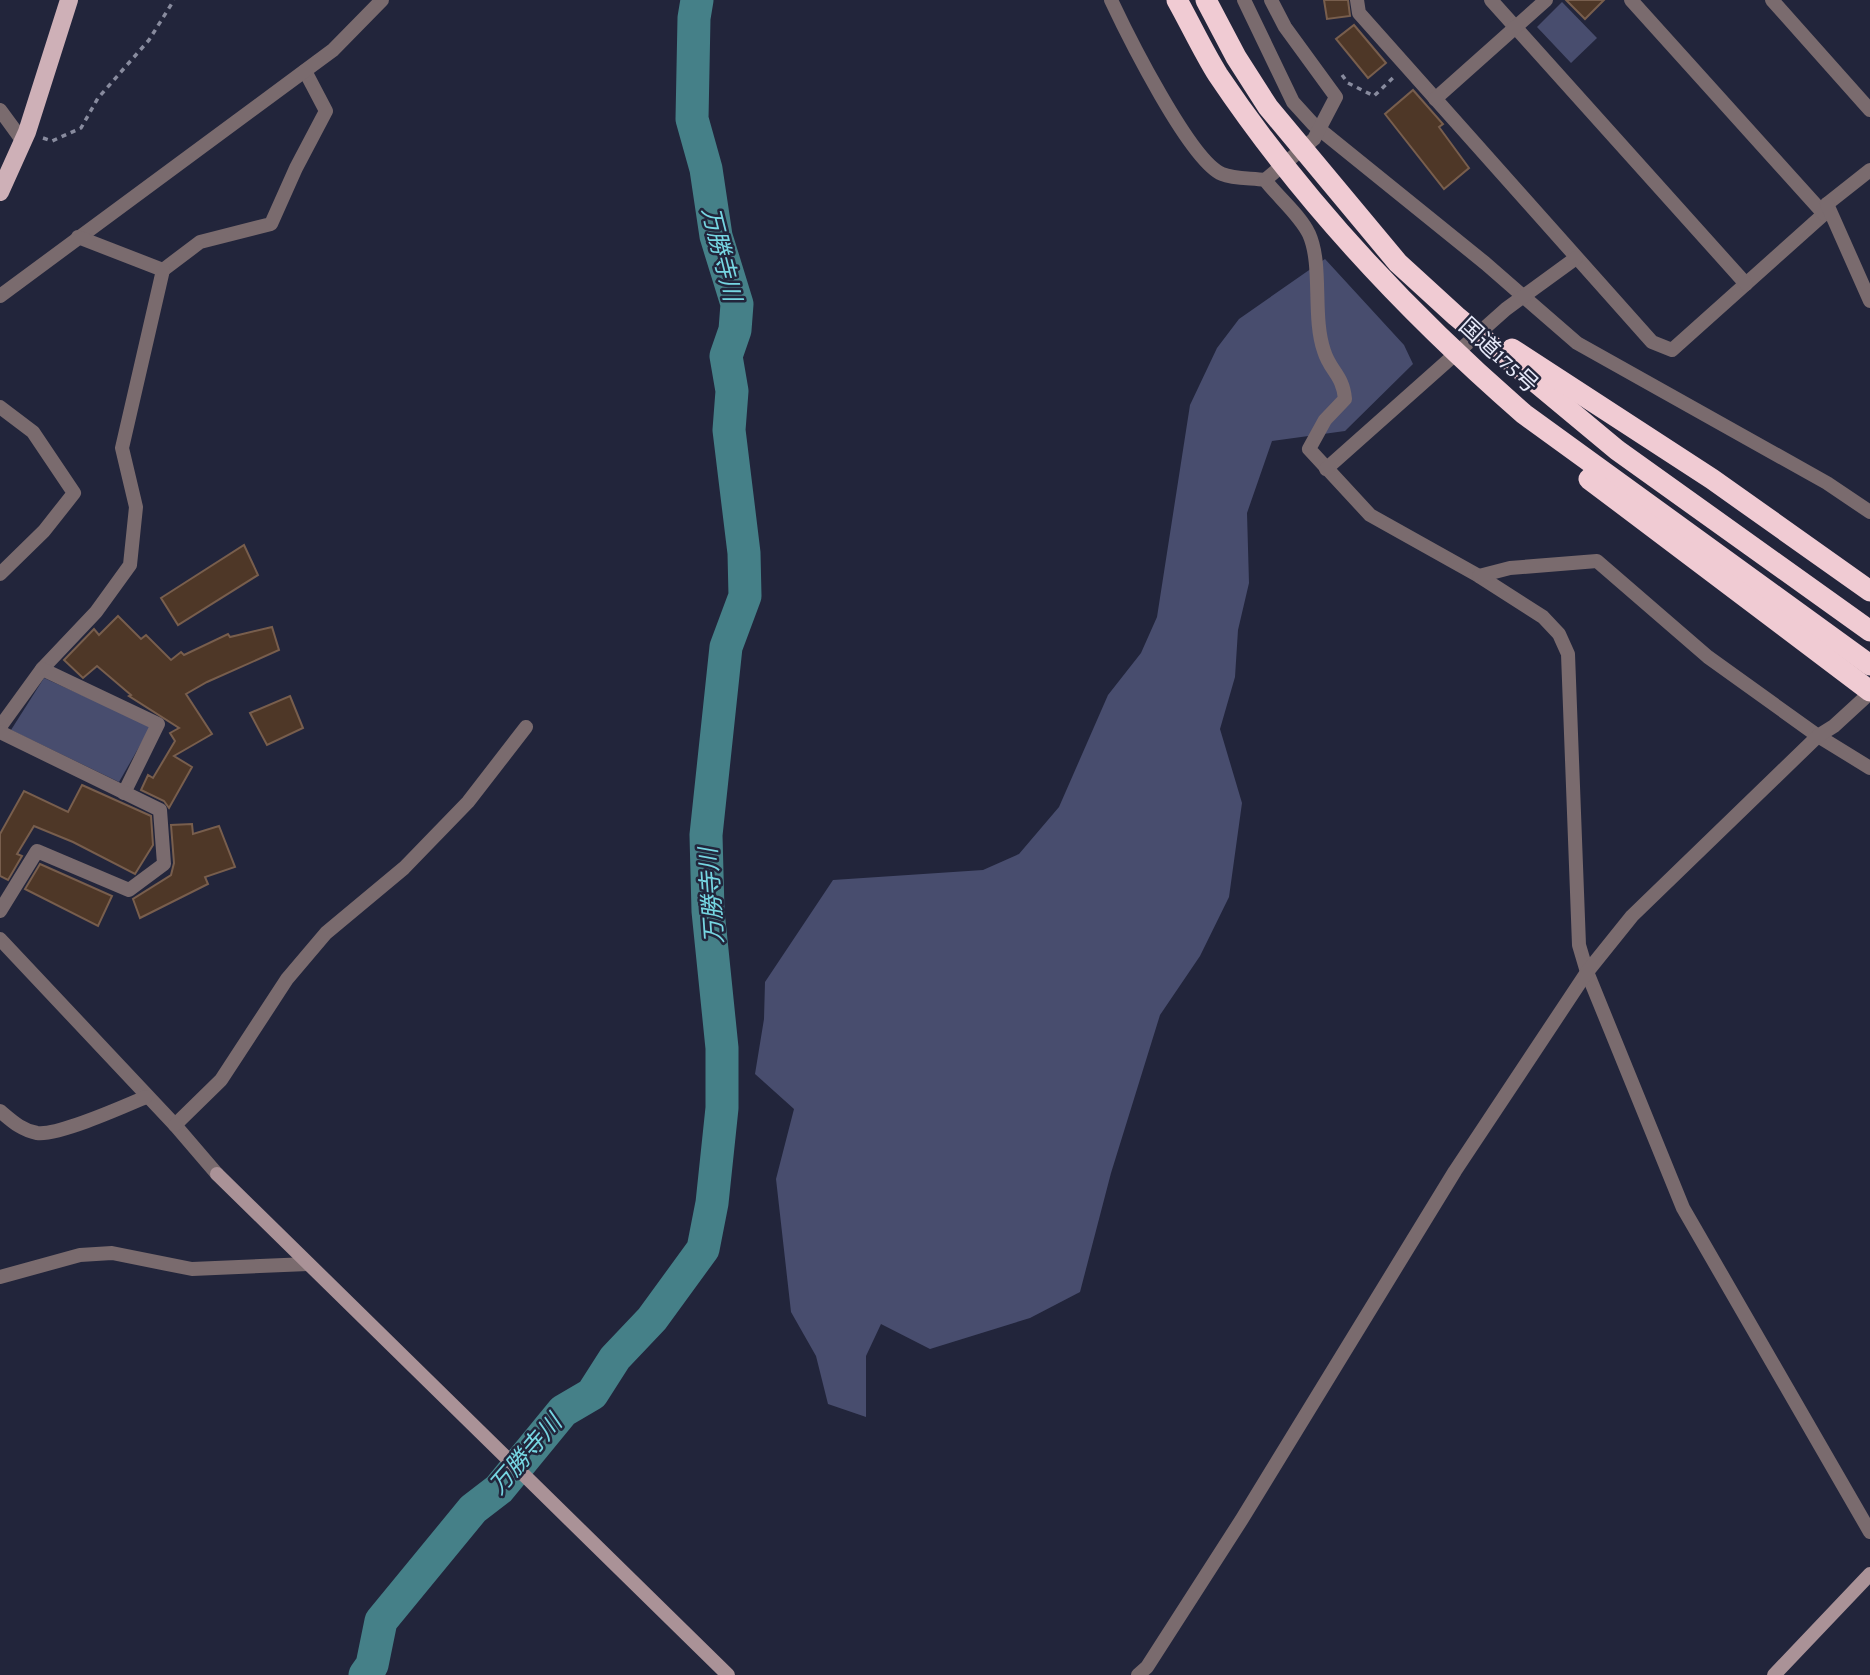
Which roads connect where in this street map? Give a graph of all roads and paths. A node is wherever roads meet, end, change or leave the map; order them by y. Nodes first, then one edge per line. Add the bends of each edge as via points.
1 (69, 0) edge
2 (174, 0) edge
3 (382, 0) edge
4 (1111, 0) edge
5 (1177, 0) edge
6 (1206, 0) edge
7 (1244, 0) edge
8 (1271, 0) edge
9 (1357, 0) edge
10 (1490, 0) edge
11 (1546, 0) edge
12 (1631, 0) edge
13 (1772, 0) edge
14 (1516, 28) junction
15 (1406, 66) junction
16 (305, 71) junction
17 (1374, 96) dead end
18 (1435, 99) junction
19 (0, 110) edge
20 (1870, 110) edge
21 (25, 136) junction
22 (1870, 170) edge
23 (1265, 180) junction
24 (0, 192) edge
25 (1826, 209) junction
26 (78, 237) junction
27 (1576, 258) junction
28 (163, 270) junction
29 (1746, 284) junction
30 (0, 296) edge
31 (1523, 296) junction
32 (1870, 301) edge
33 (1456, 316) junction
34 (1478, 374) junction
35 (0, 407) edge
36 (1326, 469) junction
37 (1870, 512) edge
38 (0, 574) edge
39 (1479, 576) junction
40 (1870, 590) edge
41 (1870, 631) edge
42 (1870, 665) edge
43 (42, 669) junction
44 (1870, 692) edge
45 (526, 727) dead end
46 (0, 730) edge
47 (1818, 736) junction
48 (1870, 768) edge
49 (124, 793) junction
50 (0, 911) edge
51 (0, 939) edge
52 (1587, 972) junction
53 (146, 1097) junction
54 (0, 1111) edge
55 (175, 1125) junction
56 (309, 1264) junction
57 (0, 1277) edge
58 (1870, 1532) edge
59 (1870, 1574) edge
60 (728, 1675) edge
61 (1138, 1675) edge
62 (1774, 1675) edge

1 - 21 main road
2 - 21 path via 149,40 98,98 81,128 52,141
3 - 16 street via 333,50
4 - 23 street via 1170,110 1208,164 1222,174
5 - 34 highway, 国道175号 via 1217,73 1314,206
6 - 33 highway, 国道175号 via 1268,107 1398,263
7 - 31 street via 1293,102 1313,124
8 - 23 street via 1336,97 1314,139
9 - 15 street via 1359,13
10 - 14 street
11 - 14 street
12 - 25 street
13 - 20 street
14 - 18 street
14 - 29 street
15 - 17 path
15 - 18 street
16 - 26 street
16 - 28 street via 326,111 271,224 200,242
18 - 27 street
19 - 21 street
21 - 24 main road
22 - 25 street
23 - 36 street via 1309,233 1324,352 1344,382 1345,399 1325,420 1309,449
25 - 29 street
25 - 32 street
26 - 28 street
26 - 30 street
27 - 29 street via 1652,342 1672,350
27 - 31 street
28 - 43 street via 122,448 136,507 130,565 96,612
31 - 36 street
31 - 37 street via 1577,343 1827,482
33 - 40 highway via 1654,441
33 - 41 highway, 国道175号 via 1617,450
34 - 42 highway, 国道175号 via 1524,414
34 - 44 highway via 1527,433
35 - 38 street via 33,432 74,493
36 - 39 street via 1370,514
39 - 47 street via 1510,568 1597,561 1708,657
39 - 52 street via 1544,617 1568,654 1579,945
43 - 46 street
43 - 49 street via 158,724
44 - 47 street
45 - 55 street via 468,802 423,849 326,933 287,979 221,1080
46 - 49 street
47 - 48 street
47 - 52 street via 1632,916
49 - 50 street via 160,810 164,864 129,890 37,851
51 - 53 street
52 - 58 street via 1683,1208
52 - 61 street via 1455,1171 1242,1519
53 - 54 street via 40,1134 20,1128
53 - 55 street
55 - 56 street via 217,1174
56 - 57 street via 192,1269 112,1253 80,1255
56 - 60 street
59 - 62 street

